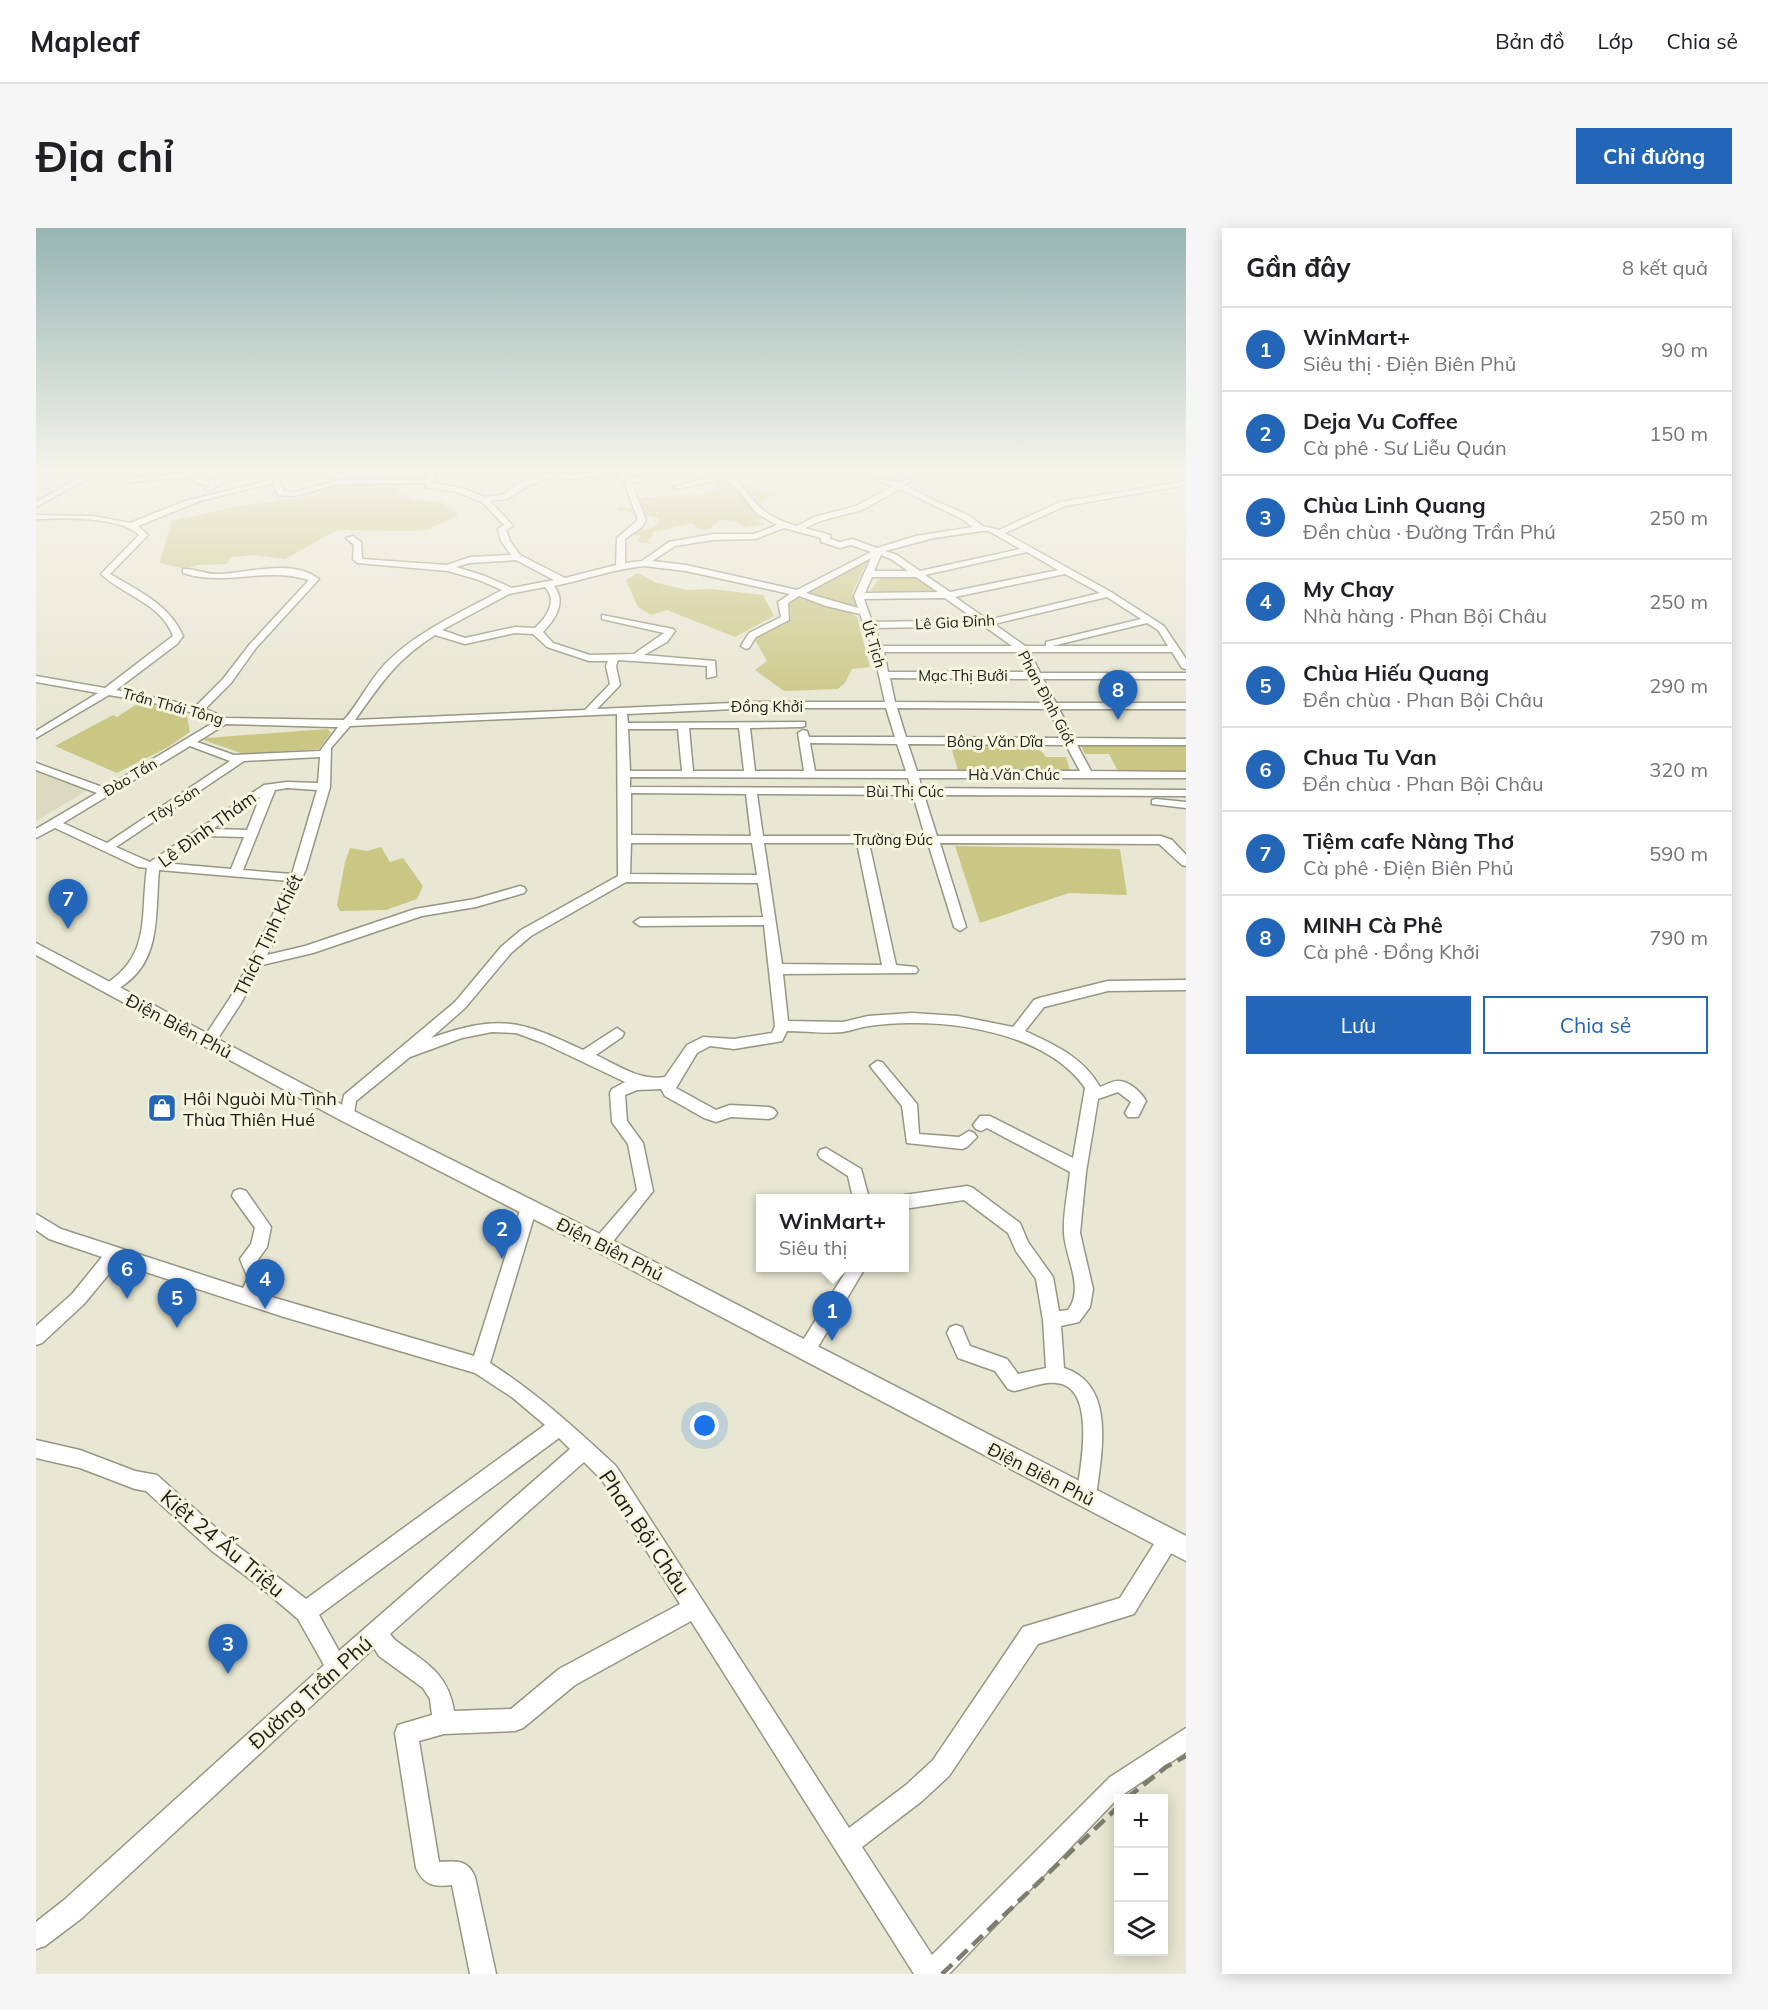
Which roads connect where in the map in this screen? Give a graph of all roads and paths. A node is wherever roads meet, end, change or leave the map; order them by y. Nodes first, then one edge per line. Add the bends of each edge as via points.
1 (129, 550) edge
2 (358, 550) edge
3 (509, 550) edge
4 (621, 550) edge
5 (662, 550) edge
6 (1024, 550) edge
7 (1027, 550) edge
8 (878, 551) junction
9 (514, 558) junction
10 (644, 563) junction
11 (620, 567) junction
12 (449, 568) junction
13 (186, 571) dead end
14 (1065, 571) junction
15 (870, 574) junction
16 (919, 574) junction
17 (563, 581) junction
18 (547, 585) junction
19 (511, 591) junction
20 (798, 593) junction
21 (1108, 594) junction
22 (859, 596) junction
23 (950, 596) junction
24 (864, 612) junction
25 (605, 617) dead end
26 (1148, 620) junction
27 (986, 623) junction
28 (870, 624) junction
29 (434, 631) junction
30 (537, 632) junction
31 (746, 646) dead end
32 (878, 649) junction
33 (1175, 649) junction
34 (1024, 650) junction
35 (637, 657) junction
36 (614, 658) junction
37 (1186, 666) edge
38 (884, 675) junction
39 (1037, 675) junction
40 (711, 676) dead end
41 (1186, 676) edge
42 (36, 679) edge
43 (107, 689) junction
44 (1052, 704) junction
45 (798, 706) junction
46 (1186, 706) edge
47 (891, 707) junction
48 (198, 710) junction
49 (622, 710) junction
50 (589, 711) junction
51 (224, 721) junction
52 (348, 723) junction
53 (744, 724) junction
54 (801, 724) junction
55 (683, 725) junction
56 (623, 726) junction
57 (36, 735) edge
58 (804, 740) junction
59 (903, 741) junction
60 (188, 742) junction
61 (1071, 742) junction
62 (1186, 742) edge
63 (325, 754) junction
64 (241, 758) junction
65 (36, 766) edge
66 (625, 774) junction
67 (688, 774) junction
68 (750, 774) junction
69 (810, 774) junction
70 (913, 774) junction
71 (1087, 775) junction
72 (1186, 775) edge
73 (270, 787) junction
74 (324, 787) junction
75 (623, 790) junction
76 (751, 791) junction
77 (917, 791) junction
78 (105, 792) junction
79 (1116, 792) junction
80 (1186, 793) edge
81 (1186, 805) edge
82 (55, 823) junction
83 (201, 832) junction
84 (36, 834) edge
85 (251, 834) junction
86 (758, 838) junction
87 (625, 839) junction
88 (862, 839) junction
89 (933, 839) junction
90 (107, 848) junction
91 (1186, 862) edge
92 (153, 866) junction
93 (235, 874) junction
94 (296, 878) junction
95 (624, 878) junction
96 (764, 879) junction
97 (520, 890) dead end
98 (770, 921) junction
99 (640, 922) dead end
100 (960, 927) dead end
101 (36, 948) edge
102 (257, 962) junction
103 (776, 969) junction
104 (890, 970) junction
105 (911, 970) dead end
106 (1186, 985) edge
107 (109, 988) junction
108 (782, 1026) junction
109 (617, 1033) dead end
110 (1016, 1033) junction
111 (208, 1042) junction
112 (405, 1053) junction
113 (583, 1057) junction
114 (877, 1066) dead end
115 (1082, 1070) junction
116 (639, 1082) junction
117 (670, 1082) junction
118 (1114, 1086) junction
119 (1092, 1095) junction
120 (769, 1113) dead end
121 (1133, 1113) dead end
122 (348, 1116) junction
123 (981, 1125) dead end
124 (969, 1137) dead end
125 (826, 1154) dead end
126 (1079, 1169) junction
127 (860, 1194) edge
128 (240, 1196) dead end
129 (909, 1201) edge
130 (529, 1207) junction
131 (36, 1221) edge
132 (601, 1244) junction
133 (115, 1254) junction
134 (855, 1272) edge
135 (247, 1297) junction
136 (1052, 1320) junction
137 (956, 1333) dead end
138 (36, 1337) edge
139 (806, 1352) junction
140 (480, 1366) junction
141 (1056, 1374) junction
142 (560, 1426) junction
143 (585, 1448) junction
144 (36, 1449) edge
145 (1086, 1497) junction
146 (1177, 1544) edge
147 (695, 1607) junction
148 (305, 1612) junction
149 (376, 1633) junction
150 (337, 1666) junction
151 (444, 1723) junction
152 (1186, 1739) edge
153 (847, 1844) junction
154 (36, 1937) edge
155 (483, 1974) edge
156 (930, 1974) edge

1 - 43 street via 105,574 164,614 178,636 134,674
2 - 12 street via 360,561
3 - 9 street
4 - 11 street
5 - 10 street
6 - 16 street
7 - 14 street
8 - 15 street, Út Tịch
8 - 16 street, Phan Đình Giót
8 - 20 street
9 - 12 street via 462,561
9 - 17 street
10 - 11 street
10 - 20 street via 686,568
11 - 17 street
12 - 19 street
13 - 48 street via 202,577 225,578 271,571 315,579
14 - 21 street
14 - 23 street
15 - 16 street
15 - 22 street, Út Tịch
16 - 23 street, Phan Đình Giót
17 - 18 street
18 - 19 street
18 - 30 street via 554,589 556,607
19 - 29 street
20 - 24 street
20 - 31 street via 783,602 786,618 752,635
21 - 26 street
21 - 27 street, Lê Gia Đỉnh
22 - 23 street
22 - 24 street, Út Tịch
23 - 27 street, Phan Đình Giót
24 - 28 street, Út Tịch
25 - 35 street via 670,631 667,638
26 - 33 street via 1161,628
26 - 34 street
27 - 28 street, Lê Gia Đỉnh
27 - 34 street, Phan Đình Giót
28 - 32 street, Út Tịch
29 - 30 street via 465,641 515,630
29 - 52 street via 388,667
30 - 36 street via 560,650 589,658
32 - 34 street
32 - 38 street, Út Tịch
33 - 34 street
33 - 37 street
34 - 39 street, Phan Đình Giót
35 - 36 street
35 - 40 street via 712,663
36 - 50 street via 611,666 615,685
38 - 39 street, Mạc Thị Bưởi
38 - 47 street, Út Tịch
39 - 41 street, Mạc Thị Bưởi
39 - 44 street, Phan Đình Giót
42 - 43 street, Trần Thái Tông
43 - 48 street, Trần Thái Tông
43 - 57 street via 93,702
44 - 46 street, Đồng Khởi
44 - 47 street, Đồng Khởi
44 - 61 street, Phan Đình Giót
45 - 47 street, Đồng Khởi
45 - 49 street, Đồng Khởi
45 - 54 street
47 - 59 street, Út Tịch
48 - 51 street, Trần Thái Tông
49 - 50 street, Đồng Khởi
49 - 56 street
50 - 52 street, Đồng Khởi
51 - 52 street, Trần Thái Tông
51 - 60 street, Đào Tấn
52 - 63 street
53 - 54 street
53 - 55 street
53 - 68 street
54 - 58 street
55 - 56 street
55 - 67 street
56 - 66 street
58 - 59 street, Bông Văn Dĩa
58 - 69 street
59 - 61 street, Bông Văn Dĩa
59 - 70 street, Út Tịch
60 - 64 street via 230,758
60 - 78 street, Đào Tấn
61 - 62 street, Bông Văn Dĩa
61 - 71 street, Phan Đình Giót
63 - 64 street
63 - 74 street, Thích Tịnh Khiết
64 - 90 street, Tây Sơn
65 - 78 street
66 - 67 street, Hà Văn Chúc
66 - 75 street
67 - 68 street, Hà Văn Chúc
68 - 69 street, Hà Văn Chúc
69 - 70 street, Hà Văn Chúc
70 - 71 street, Hà Văn Chúc
70 - 77 street, Út Tịch
71 - 72 street, Hà Văn Chúc
73 - 74 street, Lê Đình Thám
73 - 83 street, Lê Đình Thám
73 - 85 street
74 - 94 street, Thích Tịnh Khiết
75 - 76 street, Bùi Thị Cúc
75 - 87 street
76 - 77 street, Bùi Thị Cúc
76 - 86 street
77 - 79 street, Bùi Thị Cúc
77 - 89 street, Út Tịch
78 - 82 street, Đào Tấn
79 - 80 street, Bùi Thị Cúc
79 - 81 street via 1131,799
82 - 84 street, Đào Tấn
82 - 90 street
83 - 85 street
83 - 92 street, Lê Đình Thám
85 - 93 street
86 - 87 street, Trường Đúc
86 - 88 street, Trường Đúc
86 - 96 street
87 - 95 street
88 - 89 street, Trường Đúc
88 - 104 street
89 - 91 street, Trường Đúc via 1161,840
89 - 100 street, Út Tịch
90 - 92 street
92 - 93 street
92 - 107 street, Lê Đình Thám via 146,944 130,973
93 - 94 street
94 - 102 street, Thích Tịnh Khiết
95 - 96 street
95 - 112 street via 526,933 506,950 460,1005
96 - 98 street
97 - 102 street via 476,903 420,912 308,950
98 - 99 street
98 - 103 street
101 - 107 main road, Điện Biên Phủ
102 - 111 street, Thích Tịnh Khiết
103 - 104 street
103 - 108 street
104 - 105 street
106 - 110 street via 1108,986 1039,1003
107 - 111 main road, Điện Biên Phủ
108 - 110 street via 843,1027 912,1018 958,1021
108 - 117 street via 777,1037 734,1044 708,1041 692,1049
109 - 113 street
110 - 115 street via 1049,1048
111 - 122 main road, Điện Biên Phủ
112 - 113 street via 460,1033 492,1027 517,1028
112 - 122 street via 349,1099
113 - 116 street
114 - 124 street via 909,1104 912,1139 962,1143
115 - 118 street
115 - 119 street via 1094,1087
116 - 117 street
116 - 132 street via 617,1093 617,1107 620,1122 637,1150 645,1191
117 - 120 street via 670,1092 709,1114
118 - 119 street
118 - 121 street via 1131,1093 1138,1101
119 - 126 street
122 - 130 main road, Điện Biên Phủ
123 - 126 street via 985,1120
125 - 127 street via 855,1173
126 - 136 street via 1072,1233 1084,1289 1081,1307 1073,1317
128 - 135 street via 263,1227 259,1247 248,1258 257,1278
129 - 136 street via 967,1193 1014,1228 1044,1277
130 - 132 main road, Điện Biên Phủ
130 - 140 street
131 - 133 street, Phan Bội Châu via 55,1234
132 - 139 main road, Điện Biên Phủ
133 - 135 street, Phan Bội Châu
133 - 138 street via 78,1299
134 - 139 street
135 - 140 street, Phan Bội Châu
136 - 141 street
137 - 141 street via 964,1352 1001,1365 1014,1383
139 - 145 main road, Điện Biên Phủ
140 - 142 street, Phan Bội Châu via 520,1392
141 - 145 street via 1069,1375 1083,1388 1095,1426
142 - 143 street, Phan Bội Châu
142 - 148 street
143 - 147 street, Phan Bội Châu via 609,1473
143 - 149 street, Đường Trần Phú
144 - 148 street, Kiệt 24 Ấu Triệu via 150,1482 219,1544
145 - 146 main road, Điện Biên Phủ
146 - 153 street via 1127,1606 1031,1635 941,1768
147 - 151 street via 567,1677 515,1719
147 - 153 street, Phan Bội Châu
148 - 150 street, Kiệt 24 Ấu Triệu
149 - 150 street, Đường Trần Phú
149 - 151 street via 387,1648 431,1680 437,1688
150 - 154 street, Đường Trần Phú via 73,1909
151 - 155 street via 406,1733 428,1868 435,1875 457,1872 463,1877
152 - 156 street via 1118,1785
153 - 156 street, Phan Bội Châu

